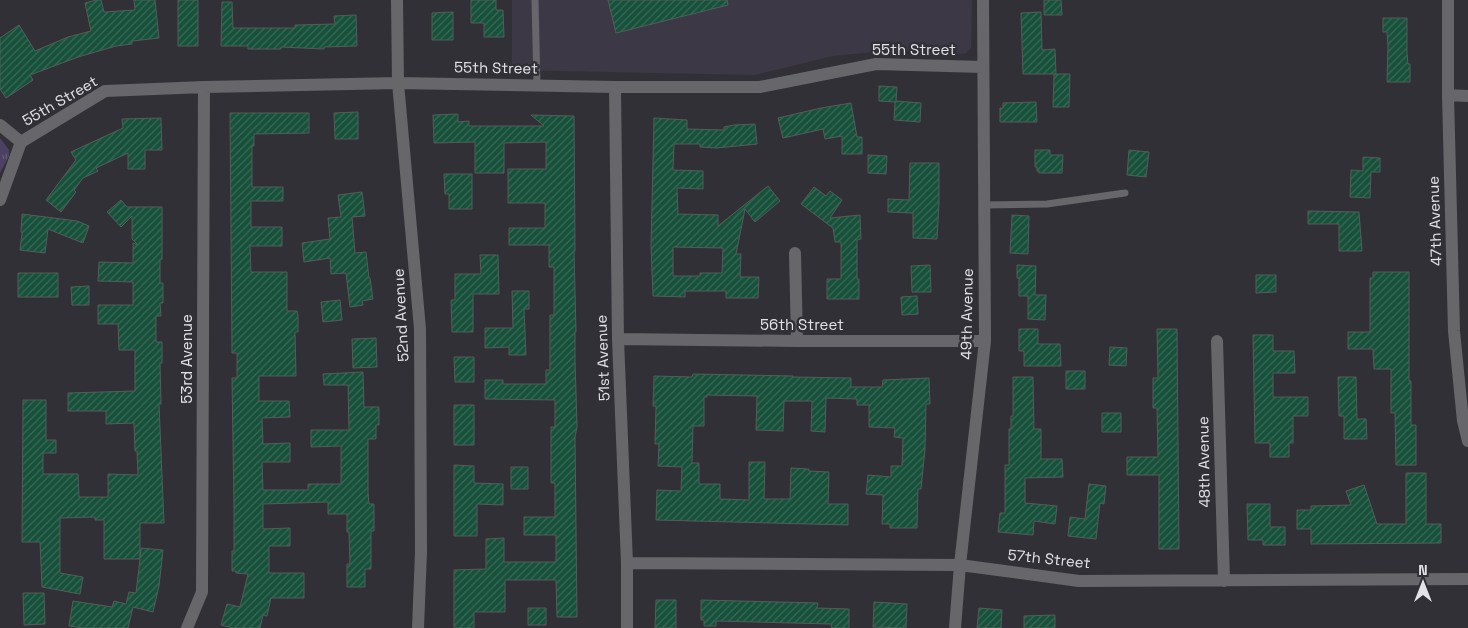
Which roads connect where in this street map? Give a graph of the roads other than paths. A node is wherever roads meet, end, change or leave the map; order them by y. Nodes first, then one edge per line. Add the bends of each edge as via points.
1 (397, 0) edge
2 (535, 0) edge
3 (983, 0) edge
4 (1448, 0) edge
5 (983, 67) junction
6 (398, 82) junction
7 (537, 85) junction
8 (204, 87) junction
9 (615, 87) junction
10 (1448, 95) junction
11 (1468, 96) edge
12 (0, 125) edge
13 (21, 142) junction
14 (1125, 193) dead end
15 (0, 200) edge
16 (984, 205) junction
17 (795, 253) dead end
18 (1454, 331) junction
19 (1468, 331) edge
20 (618, 339) junction
21 (797, 341) junction
22 (985, 341) junction
23 (1218, 341) dead end
24 (1468, 441) edge
25 (626, 563) junction
26 (960, 565) junction
27 (1468, 580) edge
28 (1224, 581) junction
29 (188, 628) edge
30 (418, 628) edge
31 (626, 628) edge
32 (956, 628) edge

1 - 6 street, 52nd Avenue
2 - 7 lane
3 - 5 street, 49th Avenue
4 - 10 street, 47th Avenue
5 - 9 street, 55th Street via 876,64 760,87
5 - 16 street, 49th Avenue
6 - 7 street, 55th Street
6 - 8 street, 55th Street
6 - 30 street, 52nd Avenue via 420,329
7 - 9 street, 55th Street
8 - 13 street, 55th Street via 106,91
8 - 29 street, 53rd Avenue via 202,592
9 - 20 street, 51st Avenue
10 - 11 street
10 - 18 street, 47th Avenue
12 - 13 street
13 - 15 street
14 - 16 lane via 1047,204
16 - 22 street, 49th Avenue
17 - 21 street
18 - 19 street
18 - 24 street, 47th Avenue
20 - 21 street, 56th Street
20 - 25 street, 51st Avenue
21 - 22 street, 56th Street
22 - 26 street, 49th Avenue
23 - 28 street, 48th Avenue
25 - 26 street, 57th Street
25 - 31 street, 51st Avenue
26 - 28 street, 57th Street via 1079,581
26 - 32 street, 49th Avenue
27 - 28 street, 57th Street

